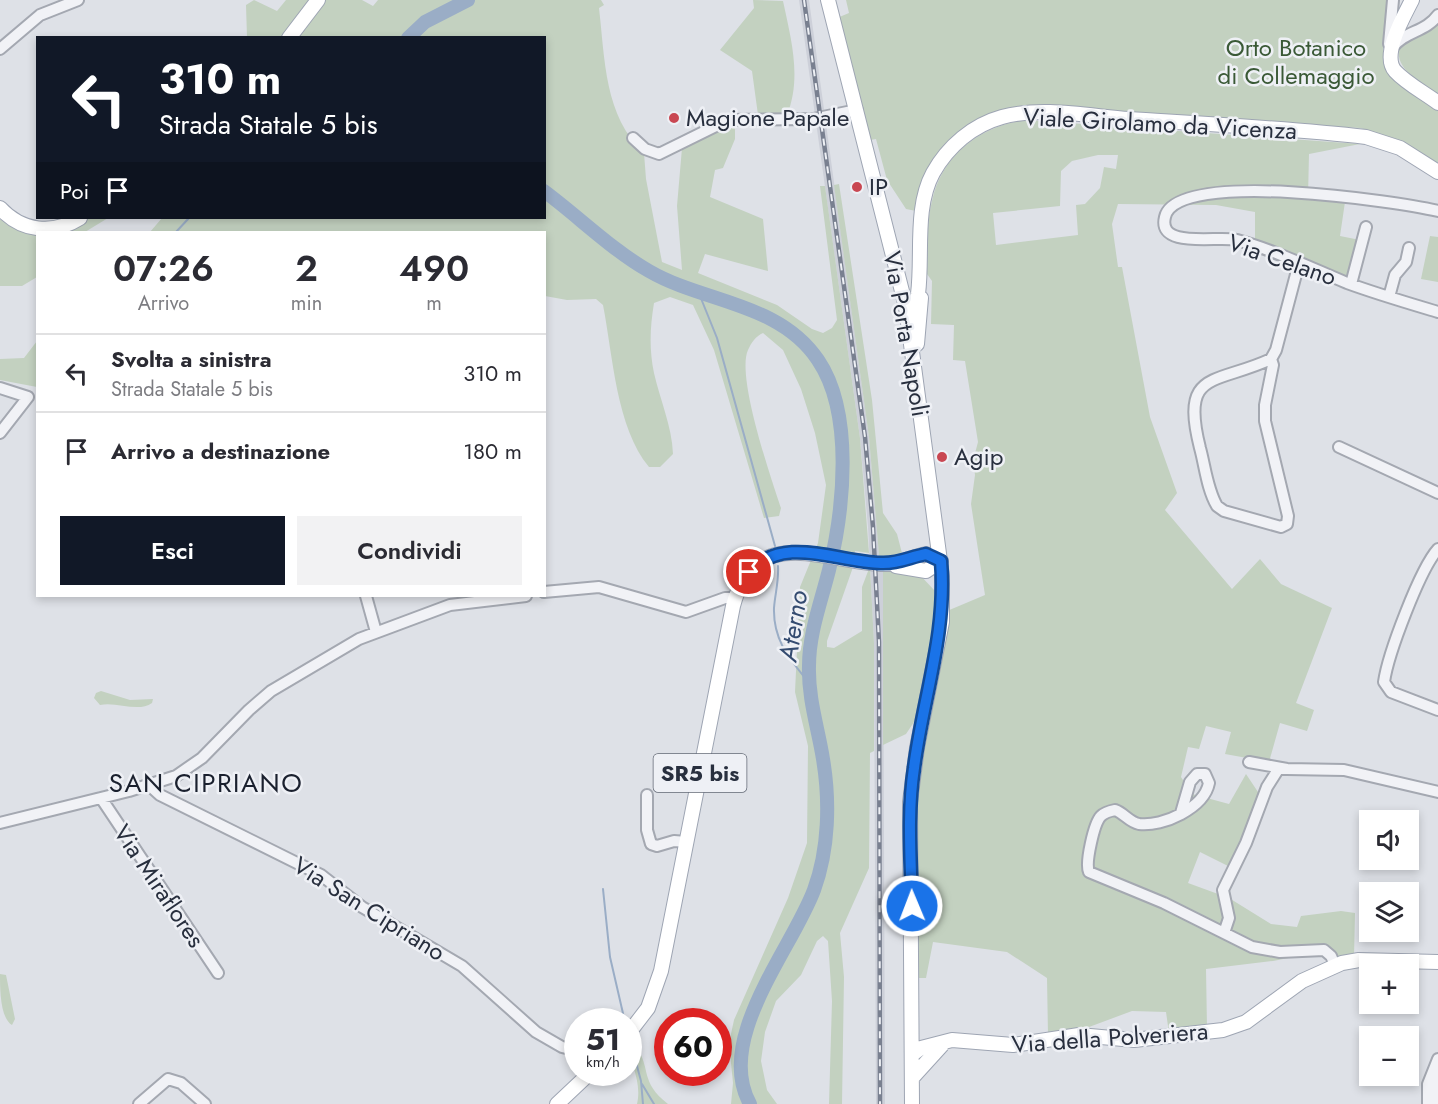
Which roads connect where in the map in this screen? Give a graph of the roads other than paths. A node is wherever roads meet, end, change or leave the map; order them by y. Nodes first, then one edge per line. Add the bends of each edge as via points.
1 (78, 0) edge
2 (318, 0) edge
3 (828, 0) edge
4 (1393, 0) edge
5 (1413, 0) edge
6 (1438, 15) edge
7 (291, 36) edge
8 (0, 49) edge
9 (1391, 52) junction
10 (1438, 103) edge
11 (857, 110) junction
12 (633, 138) dead end
13 (1438, 172) edge
14 (0, 208) edge
15 (1438, 211) edge
16 (78, 219) edge
17 (1366, 227) dead end
18 (1409, 248) dead end
19 (1299, 263) junction
20 (1351, 284) junction
21 (1389, 297) junction
22 (912, 306) junction
23 (1438, 312) edge
24 (914, 355) joint
25 (1270, 359) junction
26 (0, 388) edge
27 (0, 433) edge
28 (1339, 447) dead end
29 (1438, 493) edge
30 (936, 525) junction
31 (1438, 549) edge
32 (941, 561) junction
33 (917, 563) junction
34 (546, 592) edge
35 (366, 597) edge
36 (518, 597) edge
37 (735, 598) junction
38 (943, 601) junction
39 (376, 632) junction
40 (1438, 710) edge
41 (1249, 762) dead end
42 (1279, 768) junction
43 (148, 785) junction
44 (1438, 792) edge
45 (647, 795) dead end
46 (101, 798) junction
47 (1181, 813) dead end
48 (0, 823) edge
49 (686, 842) junction
50 (1224, 933) junction
51 (1438, 962) edge
52 (1335, 965) junction
53 (218, 973) dead end
54 (642, 1016) edge
55 (913, 1034) junction
56 (564, 1048) edge
57 (929, 1052) junction
58 (912, 1054) junction
59 (1438, 1059) edge
60 (1438, 1065) edge
61 (912, 1078) junction
62 (576, 1086) edge
63 (139, 1104) edge
64 (205, 1104) edge
65 (557, 1104) edge
66 (912, 1104) edge
67 (1428, 1104) edge
68 (1438, 1104) edge

1 - 8 street via 40,15
2 - 7 main road
3 - 11 main road, Via Porta Napoli
4 - 9 street
5 - 9 main road
6 - 9 street via 1428,27 1401,38
9 - 10 main road via 1395,71
11 - 12 street via 813,118 728,120 659,154 645,149
11 - 22 main road, Via Porta Napoli
13 - 22 main road, Viale Girolamo da Vicenza via 1400,148 1366,137 1081,116 1013,115 985,123 969,133 933,174 923,207 920,281
14 - 16 main road via 19,223 40,229 64,226
15 - 19 street, Via Celano via 1312,193 1262,191 1200,197 1176,205 1165,216 1166,228 1175,237 1235,239
17 - 20 street
18 - 21 street
19 - 20 street, Via Celano
19 - 25 street via 1276,350
20 - 21 street, Via Celano
21 - 23 street, Via Celano
22 - 24 main road, Viale Girolamo da Vicenza
24 - 30 main road, Via Porta Napoli
25 - 25 street via 1273,367 1265,421 1288,519 1278,527 1217,506 1192,414 1196,397 1209,382
26 - 27 street via 28,397
28 - 29 street
30 - 32 main road, Via Porta Napoli
30 - 33 main road
31 - 40 street via 1426,565 1393,648 1384,682 1391,692
32 - 33 main road, SR5 bis via 930,571
32 - 38 main road, Via Porta Napoli
33 - 37 main road, SR5 bis via 779,552 763,560 744,579
33 - 38 main road
34 - 37 street via 599,587 686,612
35 - 39 street
36 - 39 street via 450,605
37 - 49 main road, SR5 bis
38 - 55 main road, Via Porta Napoli via 911,790
39 - 43 street via 342,646 281,684 229,730
41 - 42 street
42 - 44 street via 1344,770
42 - 50 street via 1223,890 1229,918
43 - 46 street
43 - 56 street, Via San Cipriano via 160,795 321,875 362,907 462,966 536,1032
45 - 49 street via 651,844
46 - 48 street
46 - 53 street, Via Miraflores
47 - 50 street via 1142,824 1132,822 1118,811 1107,812 1097,822 1088,869 1093,876 1164,903
49 - 54 main road, SR5 bis via 658,982
50 - 52 street via 1266,951 1324,950
51 - 52 main road, Via della Polveriera via 1359,960
52 - 57 main road, Via della Polveriera via 1295,985 1246,1022 1223,1030 1143,1040 1082,1035 1013,1045 953,1041
55 - 57 main road
55 - 58 main road, Via Porta Napoli
57 - 58 main road, Via della Polveriera
57 - 61 main road
58 - 61 main road, Via Porta Napoli
59 - 67 street via 1428,1084
60 - 68 street
61 - 66 main road, Via Porta Napoli
62 - 65 main road
63 - 64 street via 168,1079 181,1083

